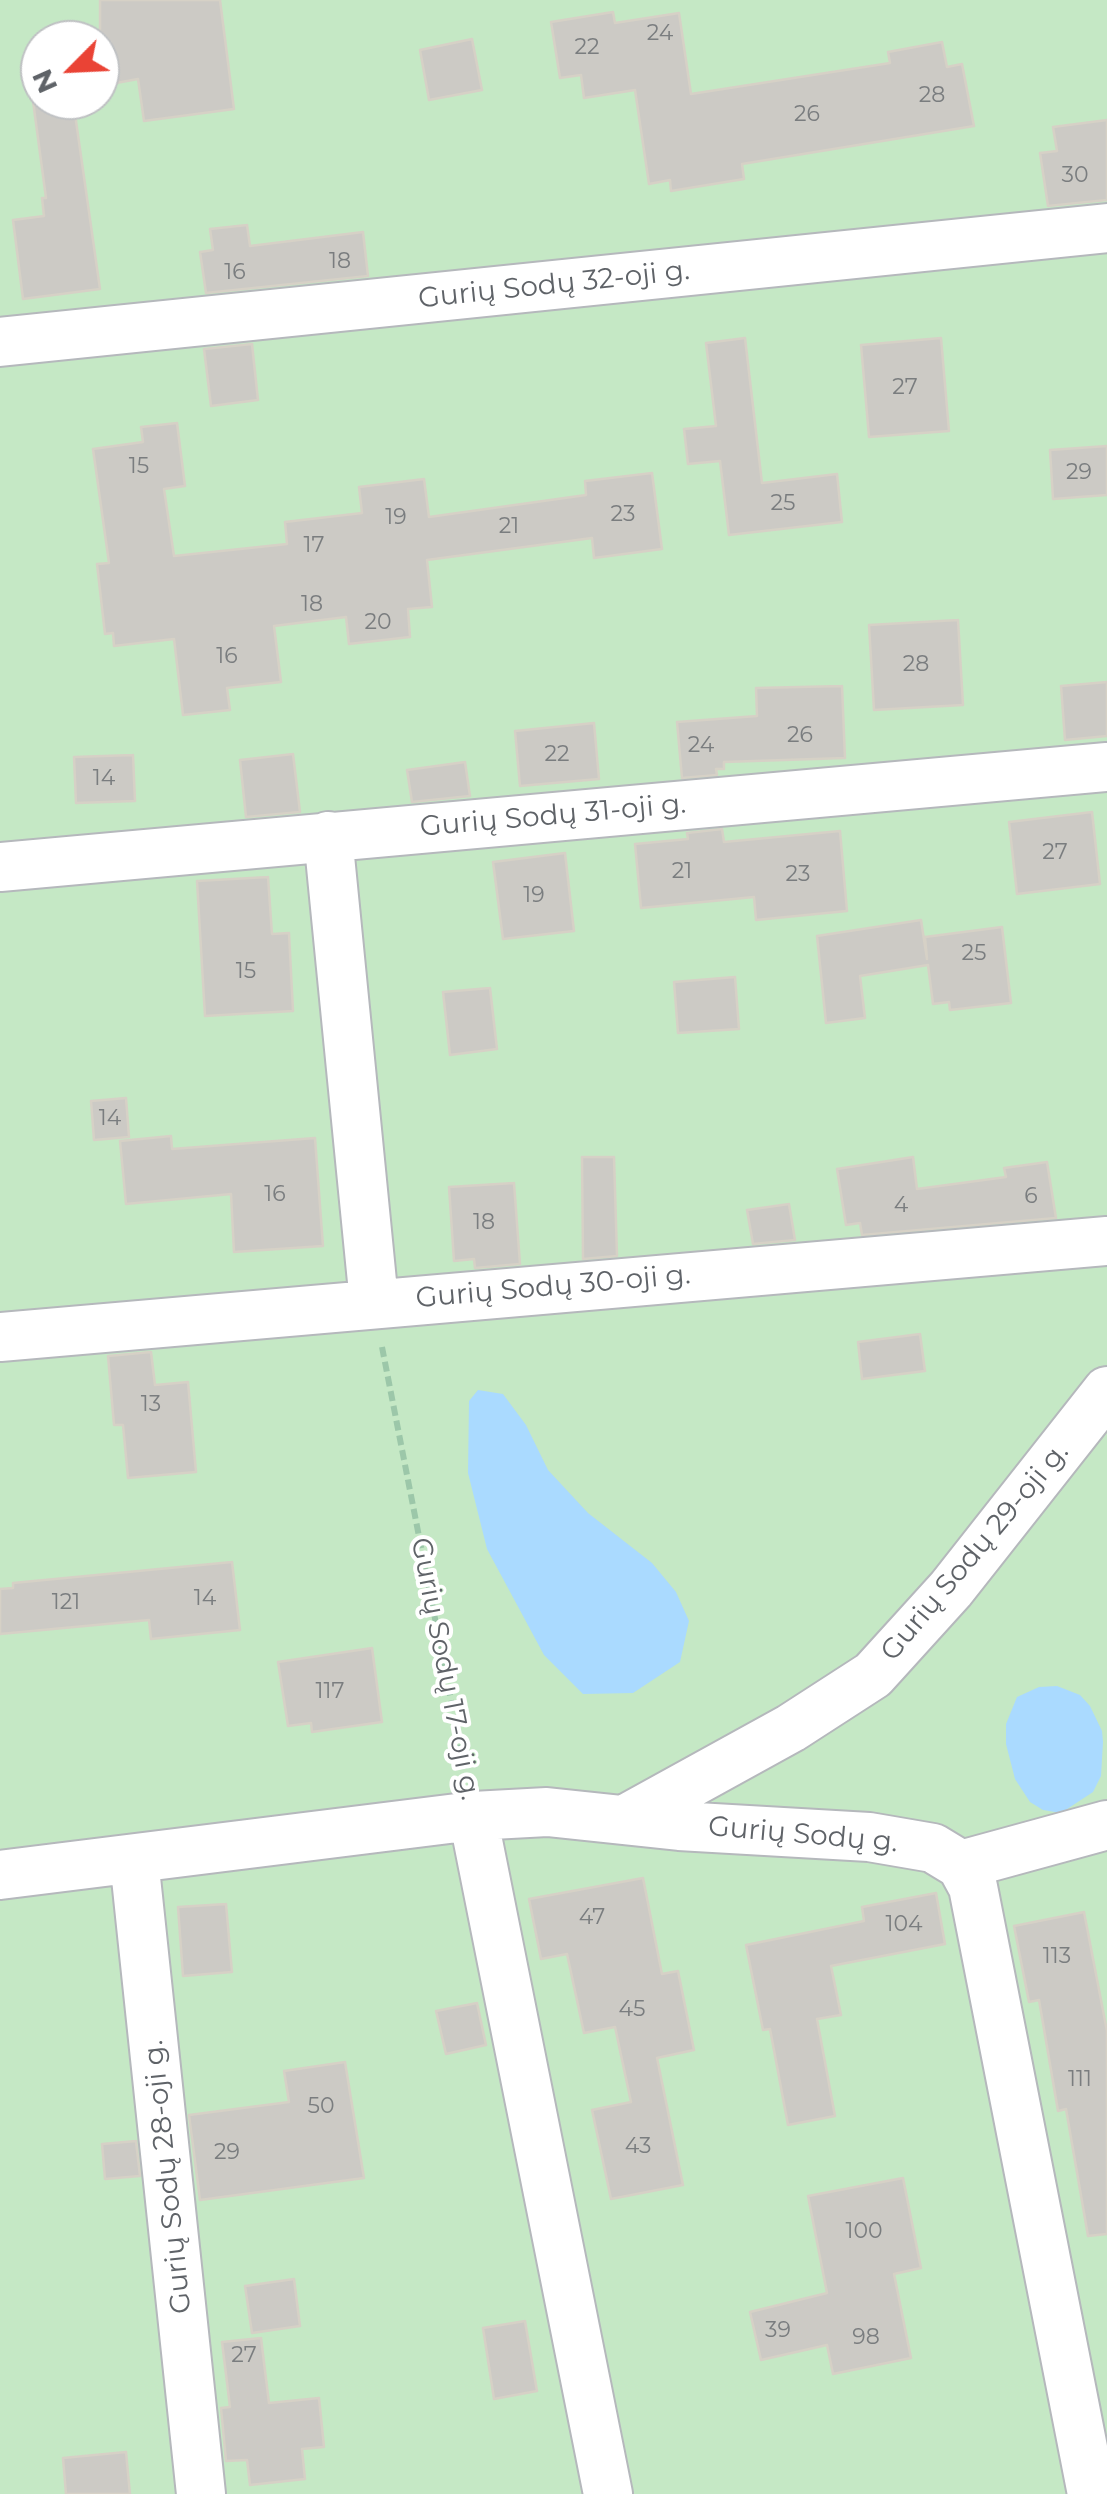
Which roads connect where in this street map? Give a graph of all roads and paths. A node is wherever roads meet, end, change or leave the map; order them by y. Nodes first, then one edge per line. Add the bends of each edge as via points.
1 (1107, 228) edge
2 (0, 342) edge
3 (1107, 767) edge
4 (328, 836) junction
5 (0, 867) edge
6 (1107, 1241) edge
7 (374, 1302) junction
8 (0, 1337) edge
9 (1107, 1391) edge
10 (473, 1816) junction
11 (624, 1820) junction
12 (1107, 1825) edge
13 (134, 1860) junction
14 (960, 1865) junction
15 (0, 1875) edge
16 (202, 2494) edge
17 (608, 2494) edge
18 (1092, 2494) edge

1 - 2 street, Gurių Sodų 32-oji g.
3 - 4 street, Gurių Sodų 31-oji g.
4 - 5 street, Gurių Sodų 31-oji g.
4 - 7 street
6 - 7 street, Gurių Sodų 30-oji g.
7 - 8 street, Gurių Sodų 30-oji g.
7 - 10 path, Gurių Sodų 17-oji g.
9 - 11 street, Gurių Sodų 29-oji g. via 951,1589 873,1674 791,1728
10 - 11 street, Gurių Sodų g. via 547,1812
10 - 13 street, Gurių Sodų g.
10 - 17 street, Gurių Sodų 17-oji g.
11 - 14 street, Gurių Sodų g. via 869,1837 933,1848
12 - 14 street
13 - 15 street, Gurių Sodų g.
13 - 16 street, Gurių Sodų 28-oji g.
14 - 18 street via 972,1887

